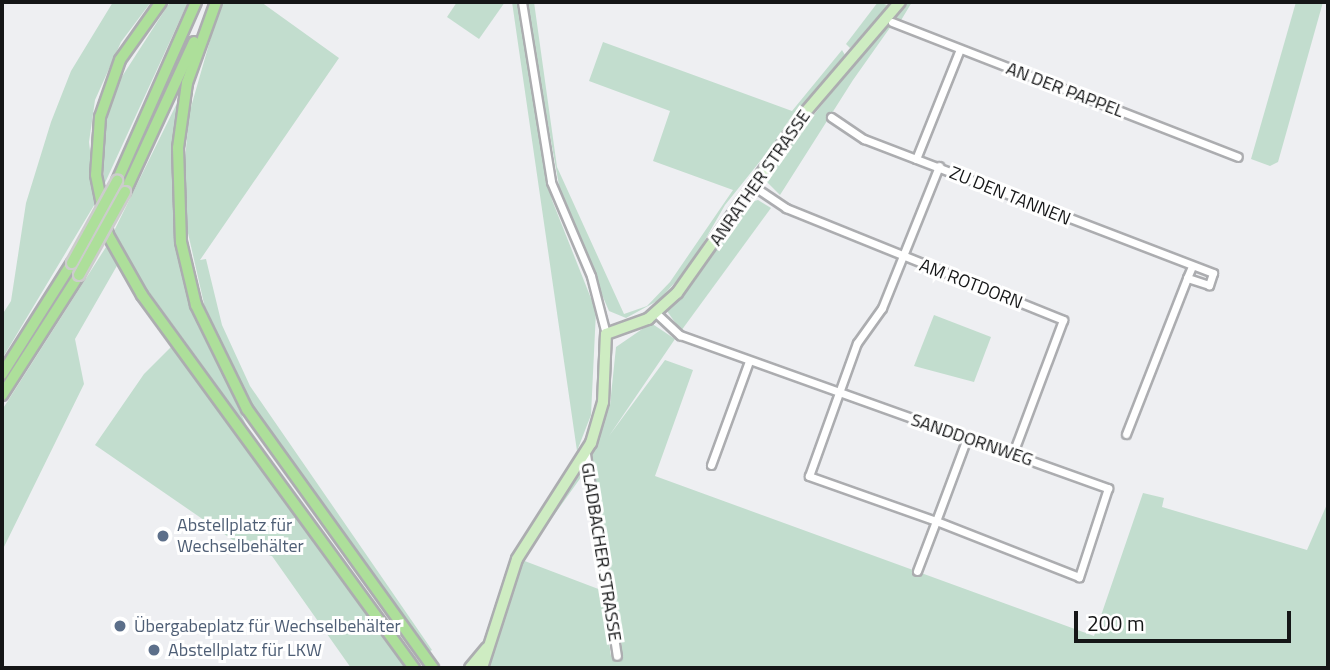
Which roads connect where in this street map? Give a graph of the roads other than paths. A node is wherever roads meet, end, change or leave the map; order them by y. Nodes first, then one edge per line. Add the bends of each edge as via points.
1 (161, 2) edge
2 (196, 2) edge
3 (210, 2) edge
4 (216, 2) edge
5 (522, 2) edge
6 (900, 2) edge
7 (892, 22) dead end
8 (960, 49) junction
9 (831, 117) dead end
10 (1238, 156) dead end
11 (916, 159) junction
12 (939, 166) junction
13 (752, 186) junction
14 (901, 258) junction
15 (1192, 266) junction
16 (1187, 278) junction
17 (656, 313) junction
18 (606, 334) junction
19 (749, 361) junction
20 (2, 374) edge
21 (837, 393) junction
22 (2, 395) edge
23 (1126, 434) dead end
24 (967, 438) junction
25 (1013, 453) junction
26 (586, 454) junction
27 (711, 465) dead end
28 (936, 521) junction
29 (917, 571) dead end
30 (499, 622) junction
31 (617, 656) dead end
32 (411, 666) edge
33 (483, 667) edge
34 (433, 668) edge
35 (470, 668) edge

1 - 32 highway via 124,51 102,109 96,175 108,235 148,303
2 - 20 highway, bridge via 117,181
3 - 22 highway, bridge via 125,192 79,275
4 - 34 highway via 187,83 178,148 180,232 196,305 252,416
5 - 18 street, GLADBACHER STRASSE via 551,182 591,276
6 - 13 main road, ANRATHER STRASSE
7 - 8 street, AN DER PAPPEL
8 - 10 street, AN DER PAPPEL
8 - 11 street
9 - 11 street, ZU DEN TANNEN via 864,139
11 - 12 street, ZU DEN TANNEN
12 - 14 street
12 - 15 street, ZU DEN TANNEN
13 - 14 street, AM ROTDORN via 786,208 841,225
13 - 17 main road, ANRATHER STRASSE via 688,279
14 - 21 street
14 - 25 street, AM ROTDORN via 1063,320
15 - 16 street
15 - 16 street, ZU DEN TANNEN via 1213,274 1209,285
16 - 23 street
17 - 18 main road, ANRATHER STRASSE
17 - 19 street, SANDDORNWEG via 675,333
18 - 26 main road, GLADBACHER STRASSE via 603,402
19 - 21 street, SANDDORNWEG
19 - 27 street
21 - 24 street, SANDDORNWEG
21 - 28 street via 809,476
24 - 25 street, SANDDORNWEG
24 - 28 street
25 - 28 street, SANDDORNWEG via 1108,488 1079,577
26 - 30 main road via 517,559
26 - 31 street, GLADBACHER STRASSE
28 - 29 street
30 - 33 main road
30 - 35 main road

